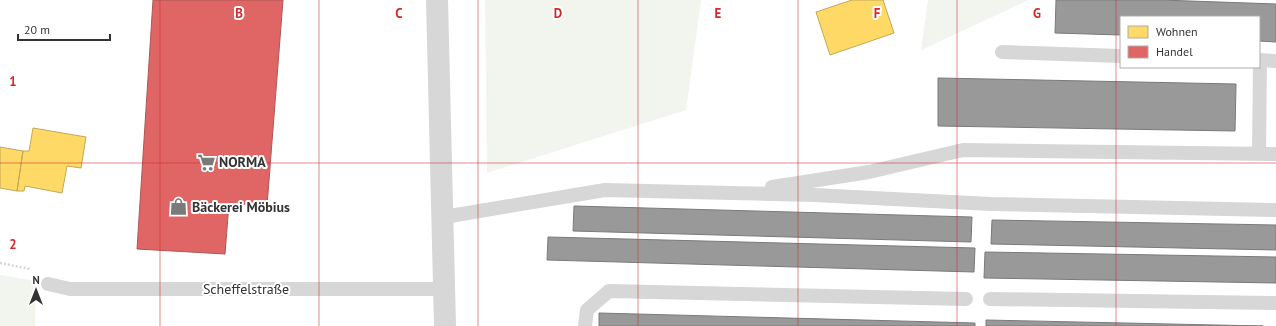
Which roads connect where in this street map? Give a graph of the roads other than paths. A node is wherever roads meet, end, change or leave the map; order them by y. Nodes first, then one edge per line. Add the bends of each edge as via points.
1 (437, 0) edge
2 (1002, 52) dead end
3 (1120, 56) edge
4 (1260, 60) edge
5 (1276, 61) edge
6 (1259, 68) edge
7 (1259, 154) junction
8 (1276, 154) edge
9 (734, 193) junction
10 (1276, 210) edge
11 (444, 217) junction
12 (48, 284) road end
13 (445, 289) junction
14 (966, 299) dead end
15 (990, 299) dead end
16 (1276, 303) edge
17 (445, 326) edge
18 (585, 326) edge

1 - 11 street
2 - 3 lane
4 - 5 lane
6 - 7 lane
7 - 8 lane
7 - 9 lane via 963,150 869,172
9 - 10 lane via 990,204
9 - 11 lane via 605,190
11 - 13 street
12 - 13 lane, Scheffelstraße via 70,289
13 - 17 street
14 - 18 lane via 609,291 587,310
15 - 16 lane

